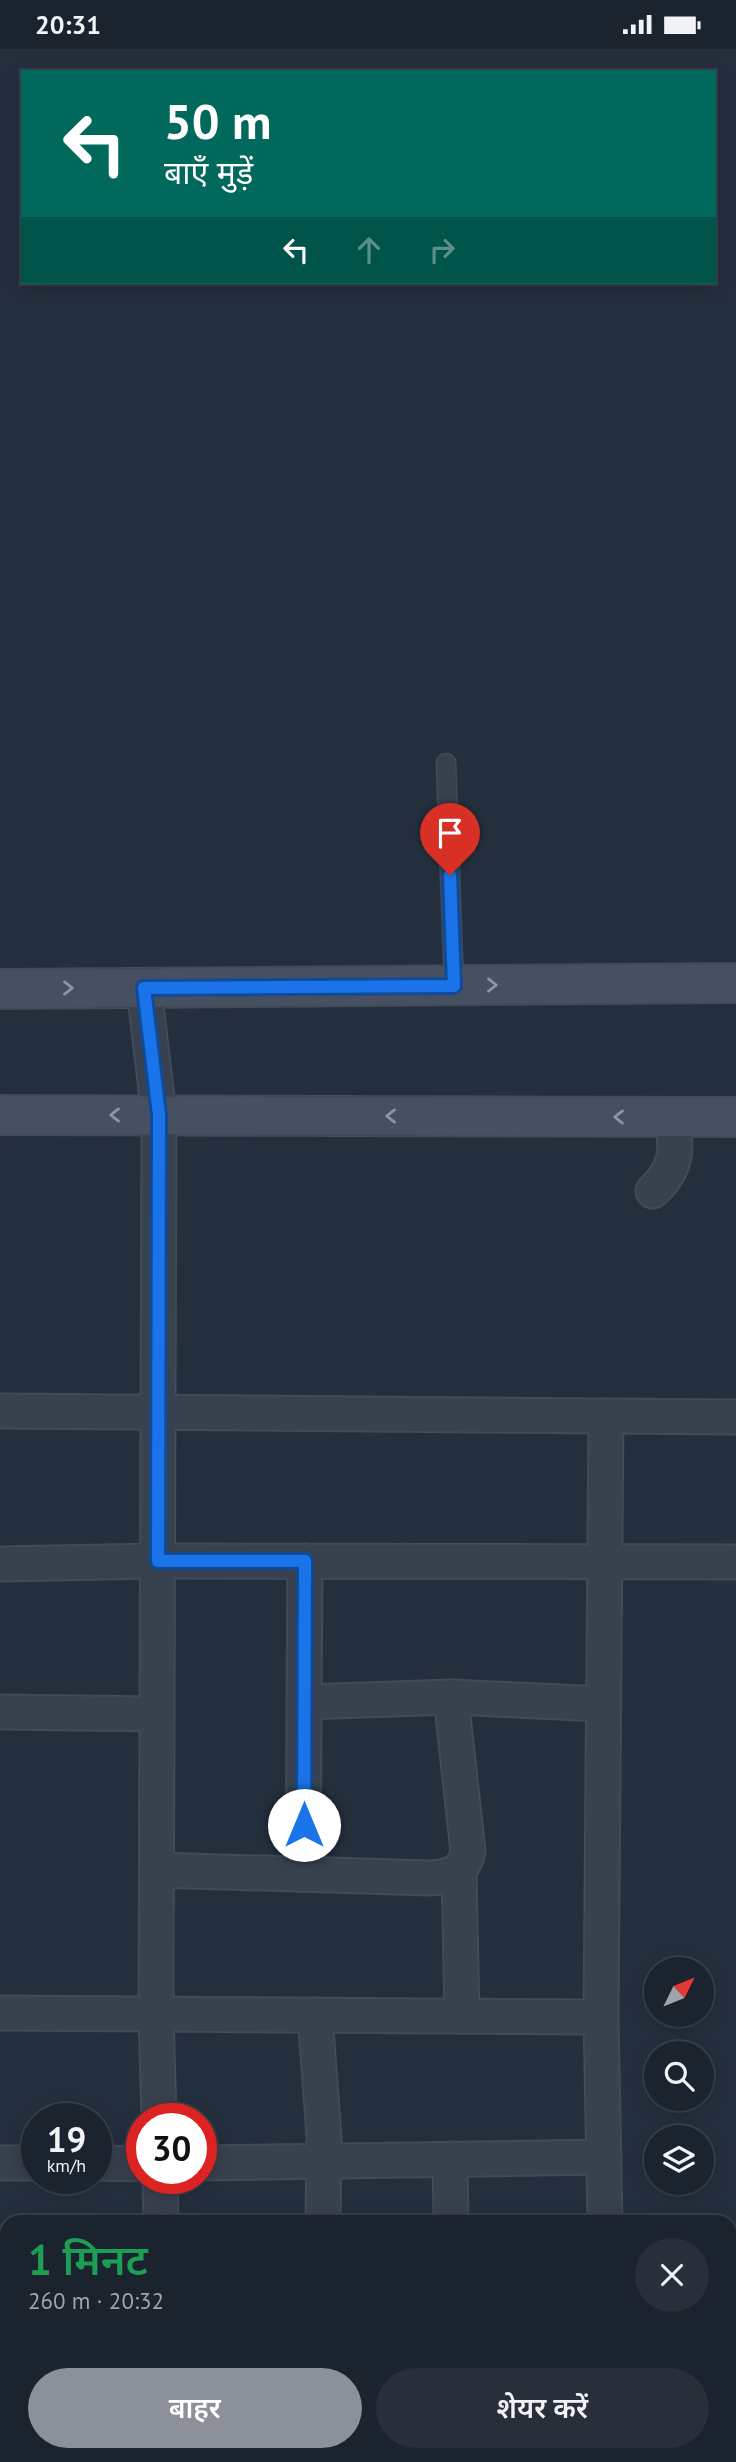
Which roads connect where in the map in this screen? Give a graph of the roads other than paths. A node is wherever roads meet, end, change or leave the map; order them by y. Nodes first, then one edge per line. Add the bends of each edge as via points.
1 (446, 763) dead end
2 (736, 983) edge
3 (454, 986) junction
4 (144, 988) junction
5 (0, 989) edge
6 (0, 1115) edge
7 (159, 1115) junction
8 (672, 1117) junction
9 (736, 1117) edge
10 (653, 1191) dead end
11 (0, 1412) edge
12 (158, 1412) junction
13 (606, 1416) junction
14 (736, 1417) edge
15 (158, 1561) junction
16 (305, 1561) junction
17 (605, 1561) junction
18 (736, 1562) edge
19 (0, 1564) edge
20 (451, 1697) junction
21 (304, 1702) junction
22 (604, 1704) junction
23 (0, 1712) edge
24 (157, 1714) junction
25 (157, 1870) junction
26 (459, 1871) junction
27 (303, 1874) junction
28 (0, 2013) edge
29 (156, 2014) junction
30 (315, 2015) junction
31 (462, 2017) junction
32 (601, 2017) junction
33 (159, 2103) edge
34 (604, 2157) junction
35 (322, 2159) junction
36 (450, 2159) junction
37 (217, 2162) edge
38 (0, 2163) edge
39 (21, 2163) edge
40 (161, 2194) edge
41 (162, 2215) edge
42 (323, 2215) edge
43 (450, 2215) edge
44 (605, 2215) edge

1 - 3 lane
3 -> 2 street
3 - 4 street
5 -> 4 street
4 - 7 street
7 -> 6 street
8 -> 7 street
7 - 12 street
8 - 9 street
8 - 10 street via 674,1163
11 - 12 street
12 - 13 street
12 - 15 street
13 - 14 street
13 - 17 street
15 - 16 street
15 - 19 street
15 - 24 street
16 - 17 street
16 - 21 street
17 - 18 street
17 - 22 street
20 - 21 street
20 - 22 street
20 - 26 street via 468,1852
21 - 27 street
22 - 32 street
23 - 24 street
24 - 25 street
25 - 27 street
25 - 29 street
26 - 27 street via 430,1878
26 - 31 street
28 - 29 street
29 - 30 street
29 - 33 street
30 - 31 street
30 - 35 street
31 - 32 street
32 - 34 street
34 - 36 street
34 - 44 street
35 - 36 street
35 - 37 street
35 - 42 street
36 - 43 street
38 - 39 street
40 - 41 street

